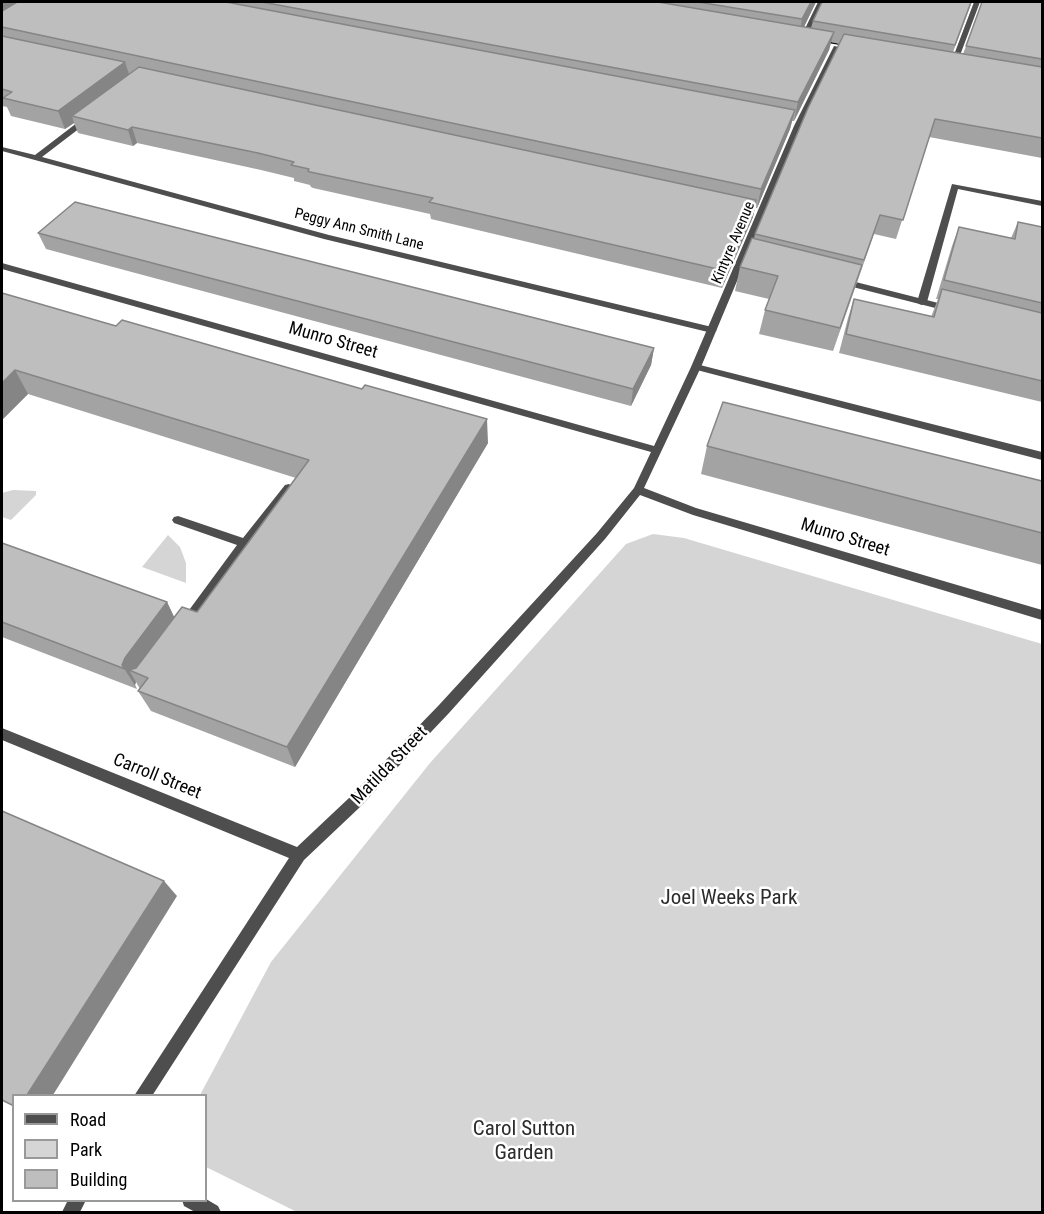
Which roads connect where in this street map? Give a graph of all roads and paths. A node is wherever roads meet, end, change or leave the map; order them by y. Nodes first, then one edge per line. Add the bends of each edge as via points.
1 (821, 2) edge
2 (977, 2) edge
3 (801, 41) edge
4 (836, 47) edge
5 (952, 67) edge
6 (92, 116) edge
7 (2, 149) edge
8 (37, 157) junction
9 (1042, 204) edge
10 (750, 211) edge
11 (761, 214) junction
12 (2, 266) edge
13 (829, 278) edge
14 (922, 302) junction
15 (966, 312) edge
16 (712, 330) junction
17 (696, 367) junction
18 (656, 450) junction
19 (1042, 456) edge
20 (292, 485) edge
21 (638, 490) junction
22 (178, 520) dead end
23 (245, 543) junction
24 (1042, 615) edge
25 (177, 637) edge
26 (2, 734) edge
27 (299, 855) junction
28 (143, 1094) edge
29 (194, 1202) edge
30 (213, 1212) edge

1 - 3 street
2 - 5 street
4 - 11 street, Kintyre Avenue via 794,125
6 - 8 street
7 - 8 street, Peggy Ann Smith Lane
8 - 16 street, Peggy Ann Smith Lane via 327,237
9 - 14 street via 955,186
10 - 11 street
11 - 16 street, Kintyre Avenue via 747,257
12 - 18 street, Munro Street
13 - 14 street
14 - 15 street
16 - 17 street, Kintyre Avenue
17 - 18 street, Kintyre Avenue
17 - 19 street
18 - 21 street, Matilda Street
20 - 23 street
21 - 24 street, Munro Street via 693,511
21 - 27 street, Matilda Street via 444,709
22 - 23 street
23 - 25 street
26 - 27 street, Carroll Street
27 - 28 street, Matilda Street
29 - 30 street

